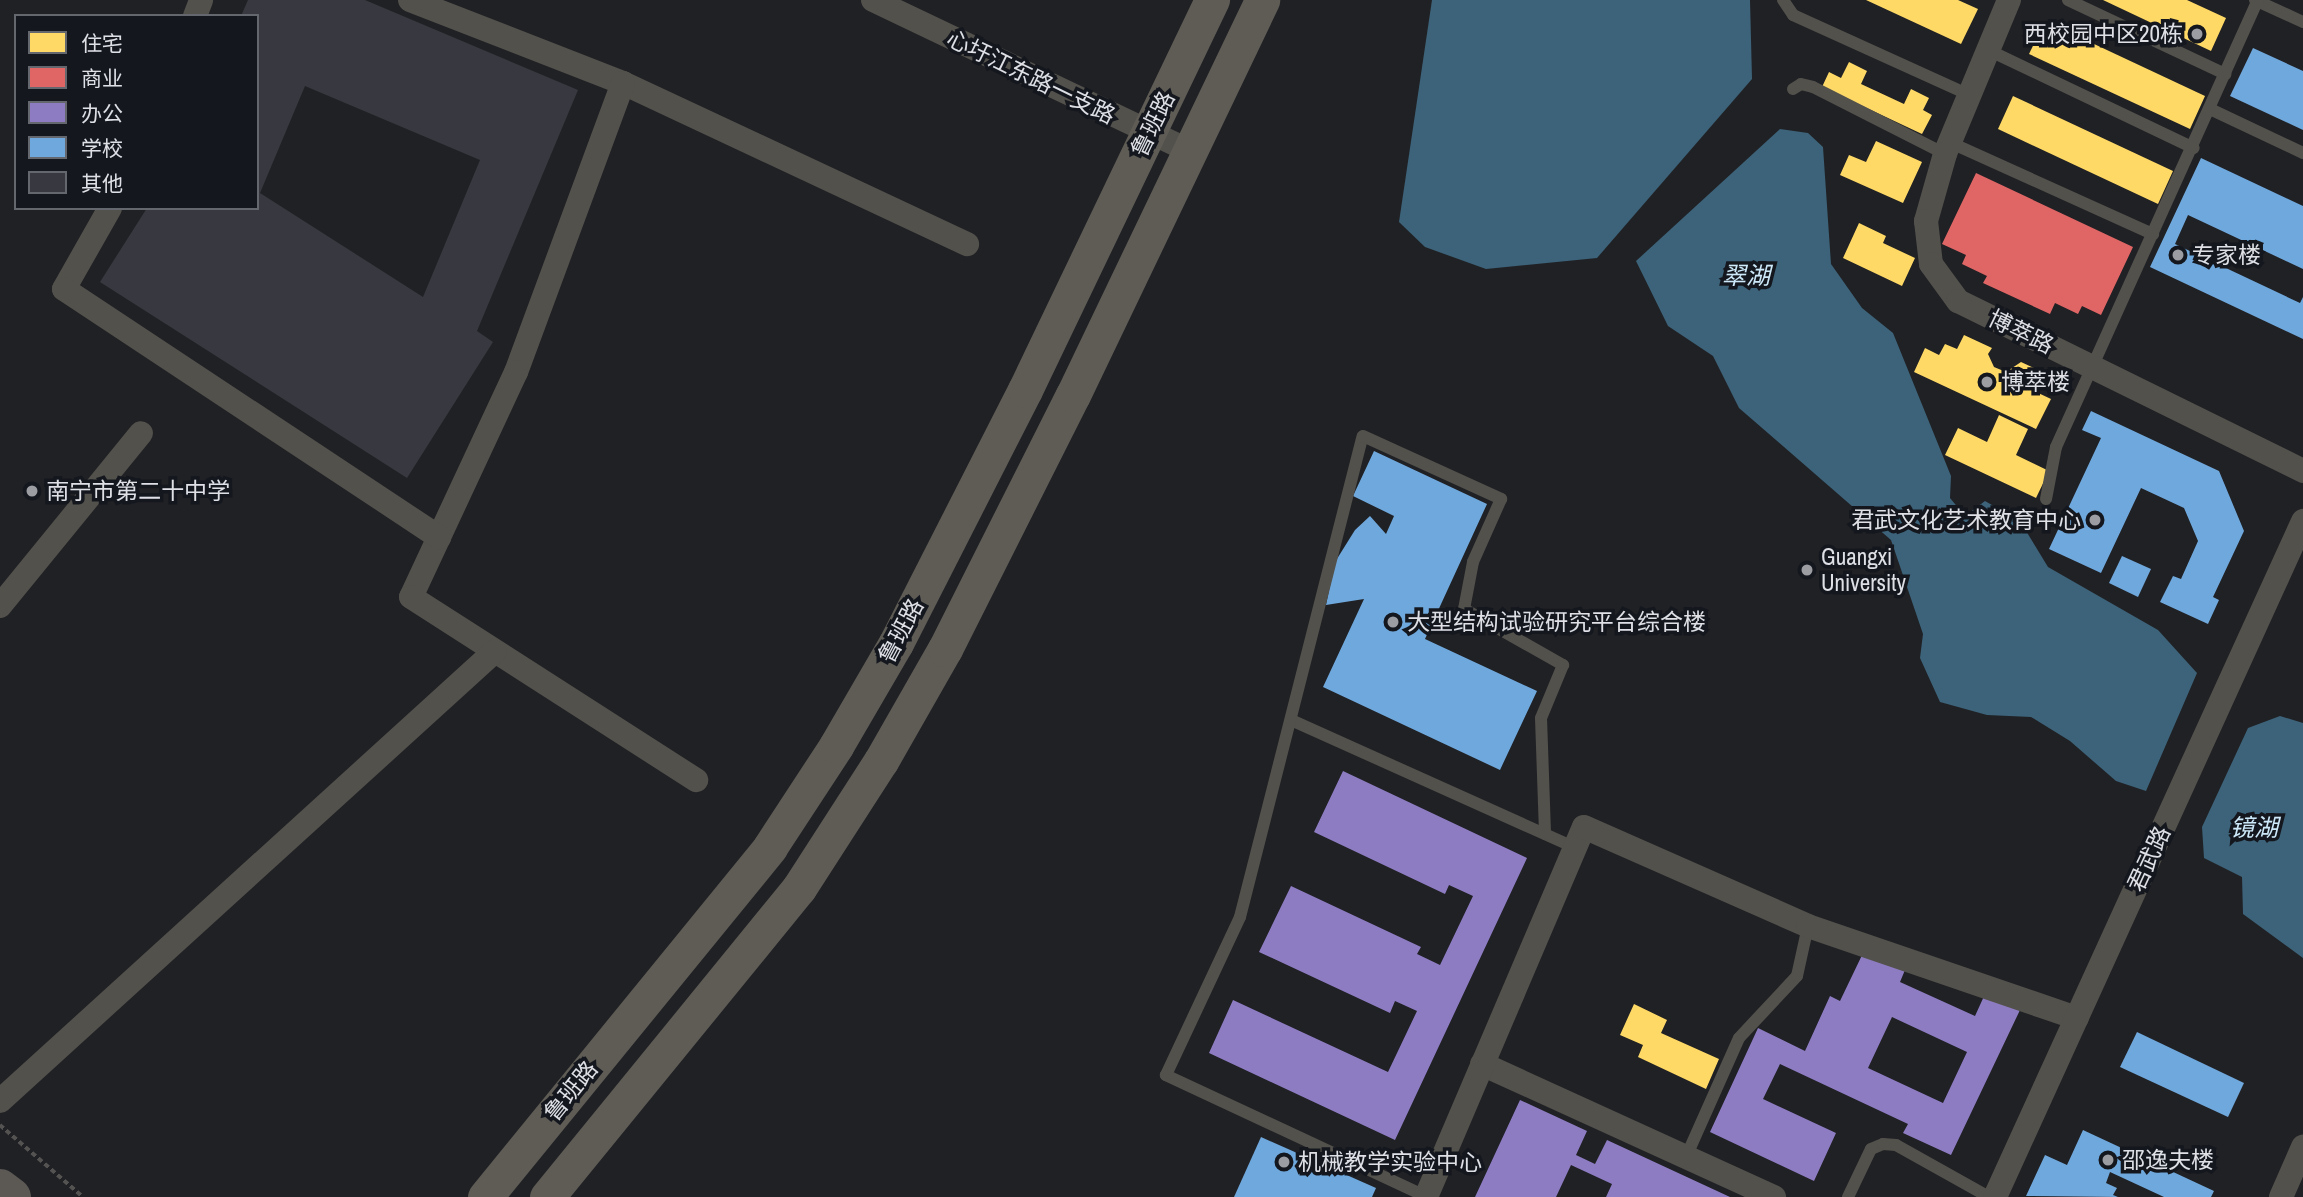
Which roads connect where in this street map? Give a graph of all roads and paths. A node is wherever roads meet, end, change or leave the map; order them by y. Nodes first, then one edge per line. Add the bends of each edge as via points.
1 (411, 0) edge
2 (873, 0) edge
3 (1212, 0) edge
4 (1262, 0) edge
5 (1783, 0) edge
6 (2010, 0) edge
7 (2068, 0) edge
8 (2256, 1) edge
9 (2303, 22) edge
10 (1986, 49) junction
11 (2225, 74) junction
12 (623, 83) junction
13 (1793, 89) dead end
14 (1967, 94) junction
15 (2210, 110) junction
16 (1148, 133) junction
17 (1947, 148) junction
18 (2194, 148) junction
19 (1191, 152) junction
20 (2303, 153) edge
21 (109, 210) edge
22 (2153, 234) junction
23 (967, 244) dead end
24 (2092, 367) junction
25 (141, 433) dead end
26 (2303, 471) edge
27 (2046, 499) dead end
28 (2303, 521) edge
29 (439, 537) junction
30 (0, 606) edge
31 (494, 652) junction
32 (1291, 720) junction
33 (696, 780) dead end
34 (1545, 834) junction
35 (1576, 848) junction
36 (1808, 926) junction
37 (2077, 1018) junction
38 (1482, 1064) junction
39 (0, 1101) edge
40 (0, 1125) edge
41 (2303, 1147) edge
42 (1686, 1157) junction
43 (0, 1188) edge
44 (1425, 1196) edge
45 (12, 1197) edge
46 (83, 1197) edge
47 (485, 1197) edge
48 (547, 1197) edge
49 (1774, 1197) edge
50 (1848, 1197) edge
51 (1989, 1197) edge
52 (1995, 1197) edge
53 (2281, 1197) edge

1 - 12 street
2 - 16 street, 心圩江东路一支路
3 - 16 main road, 鲁班路
4 - 19 main road, 鲁班路
5 - 14 lane via 1793,15
6 - 10 street, 博萃路
7 - 11 lane
8 - 9 lane
8 - 11 lane
10 - 14 street, 博萃路
10 - 18 lane
11 - 15 lane
12 - 23 street
12 - 29 street via 516,372
13 - 17 lane via 1801,84 1812,88
14 - 17 street, 博萃路
15 - 18 lane
15 - 20 lane
16 - 19 street, 心圩江东路一支路
16 - 47 main road, 鲁班路 via 958,523 896,643 835,746 771,847
17 - 22 lane
17 - 24 street, 博萃路 via 1926,221 1931,264 1958,301
18 - 22 lane
19 - 48 main road, 鲁班路 via 945,649 881,761 799,888
21 - 29 street via 64,289
22 - 24 lane
24 - 26 street, 博萃路
24 - 27 lane via 2056,447
25 - 30 street
28 - 37 street, 君武路
29 - 31 street via 411,597
31 - 33 street
31 - 39 street
32 - 34 lane
32 - 34 lane via 1363,436 1501,499 1474,562 1464,609 1563,665 1541,718
32 - 44 lane via 1240,917 1166,1075
34 - 35 lane
35 - 36 street via 1584,827
35 - 38 street
36 - 37 street
36 - 42 lane via 1797,976 1739,1038
37 - 52 street, 君武路
38 - 42 street
38 - 44 street
40 - 46 path
41 - 53 street
42 - 49 street
43 - 45 main road
50 - 51 lane via 1871,1149 1882,1144 1896,1146

